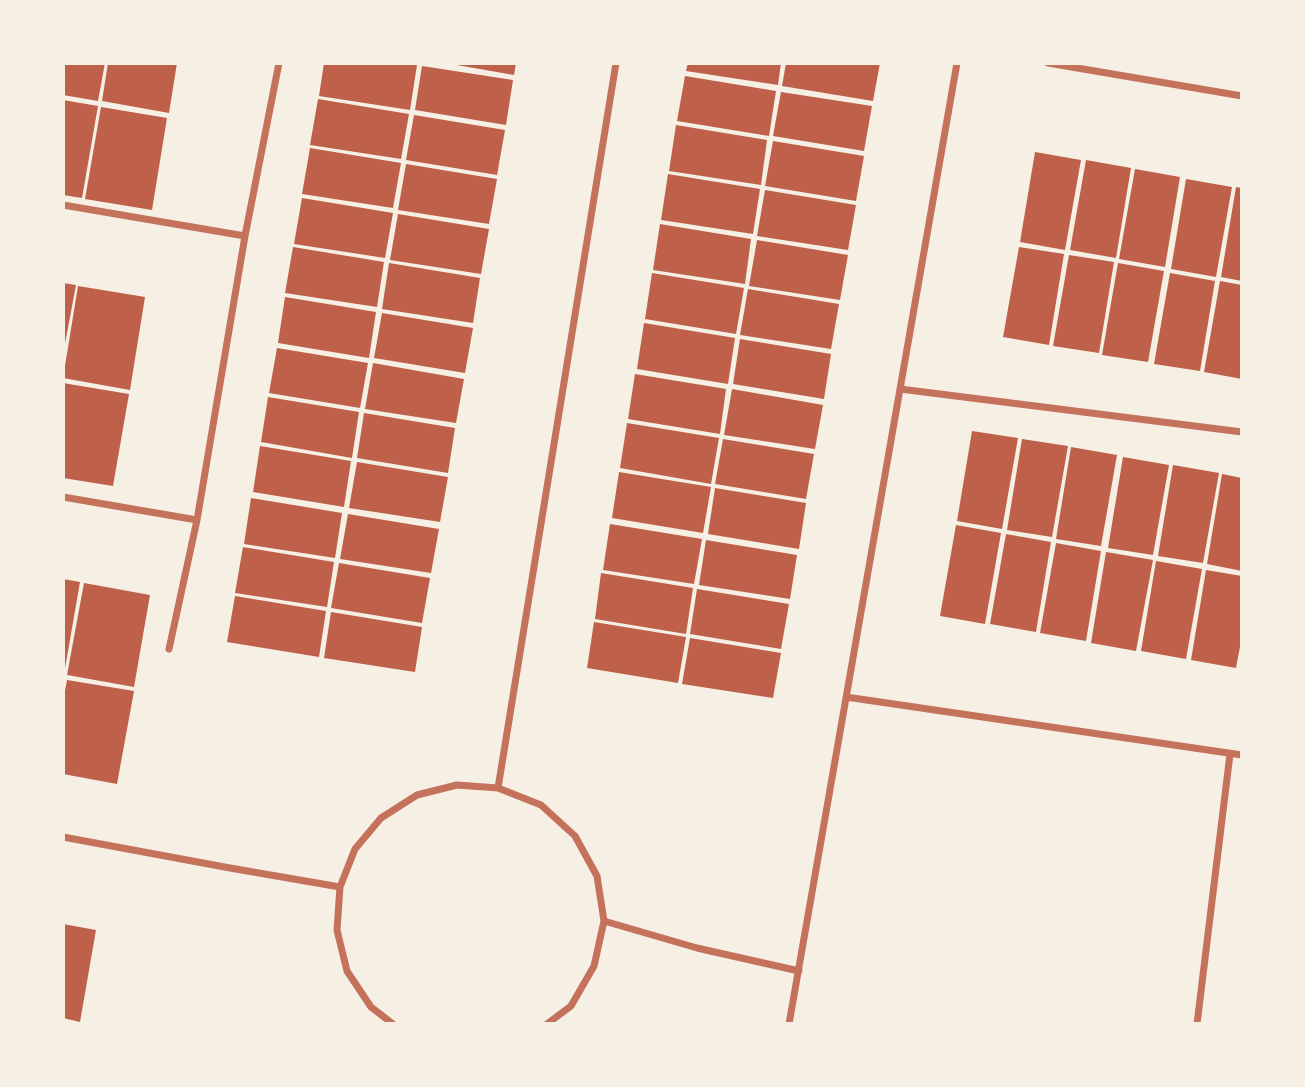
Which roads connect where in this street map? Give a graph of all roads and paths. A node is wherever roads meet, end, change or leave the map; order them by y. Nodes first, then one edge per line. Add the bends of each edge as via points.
1 (279, 63) edge
2 (616, 63) edge
3 (957, 63) edge
4 (1048, 63) edge
5 (1242, 96) edge
6 (63, 205) edge
7 (245, 236) junction
8 (900, 389) junction
9 (1242, 432) edge
10 (63, 497) edge
11 (197, 520) junction
12 (169, 649) dead end
13 (846, 697) junction
14 (1230, 754) junction
15 (1242, 755) edge
16 (498, 788) junction
17 (63, 837) edge
18 (340, 887) junction
19 (604, 921) junction
20 (799, 971) junction
21 (393, 1024) edge
22 (547, 1024) edge
23 (789, 1024) edge
24 (1197, 1024) edge

1 - 7 street
2 - 16 street
3 - 8 street
4 - 5 street
6 - 7 street
7 - 11 street
8 - 9 street
8 - 13 street
10 - 11 street
11 - 12 street
13 - 14 street
13 - 20 street
14 - 15 street
14 - 24 street
16 - 18 street via 457,785 417,795 381,818 355,849
16 - 19 street via 541,805 575,836 597,876
17 - 18 street
18 - 21 street via 337,930 347,971 370,1007
19 - 20 street
19 - 22 street via 594,967 571,1006
20 - 23 street

